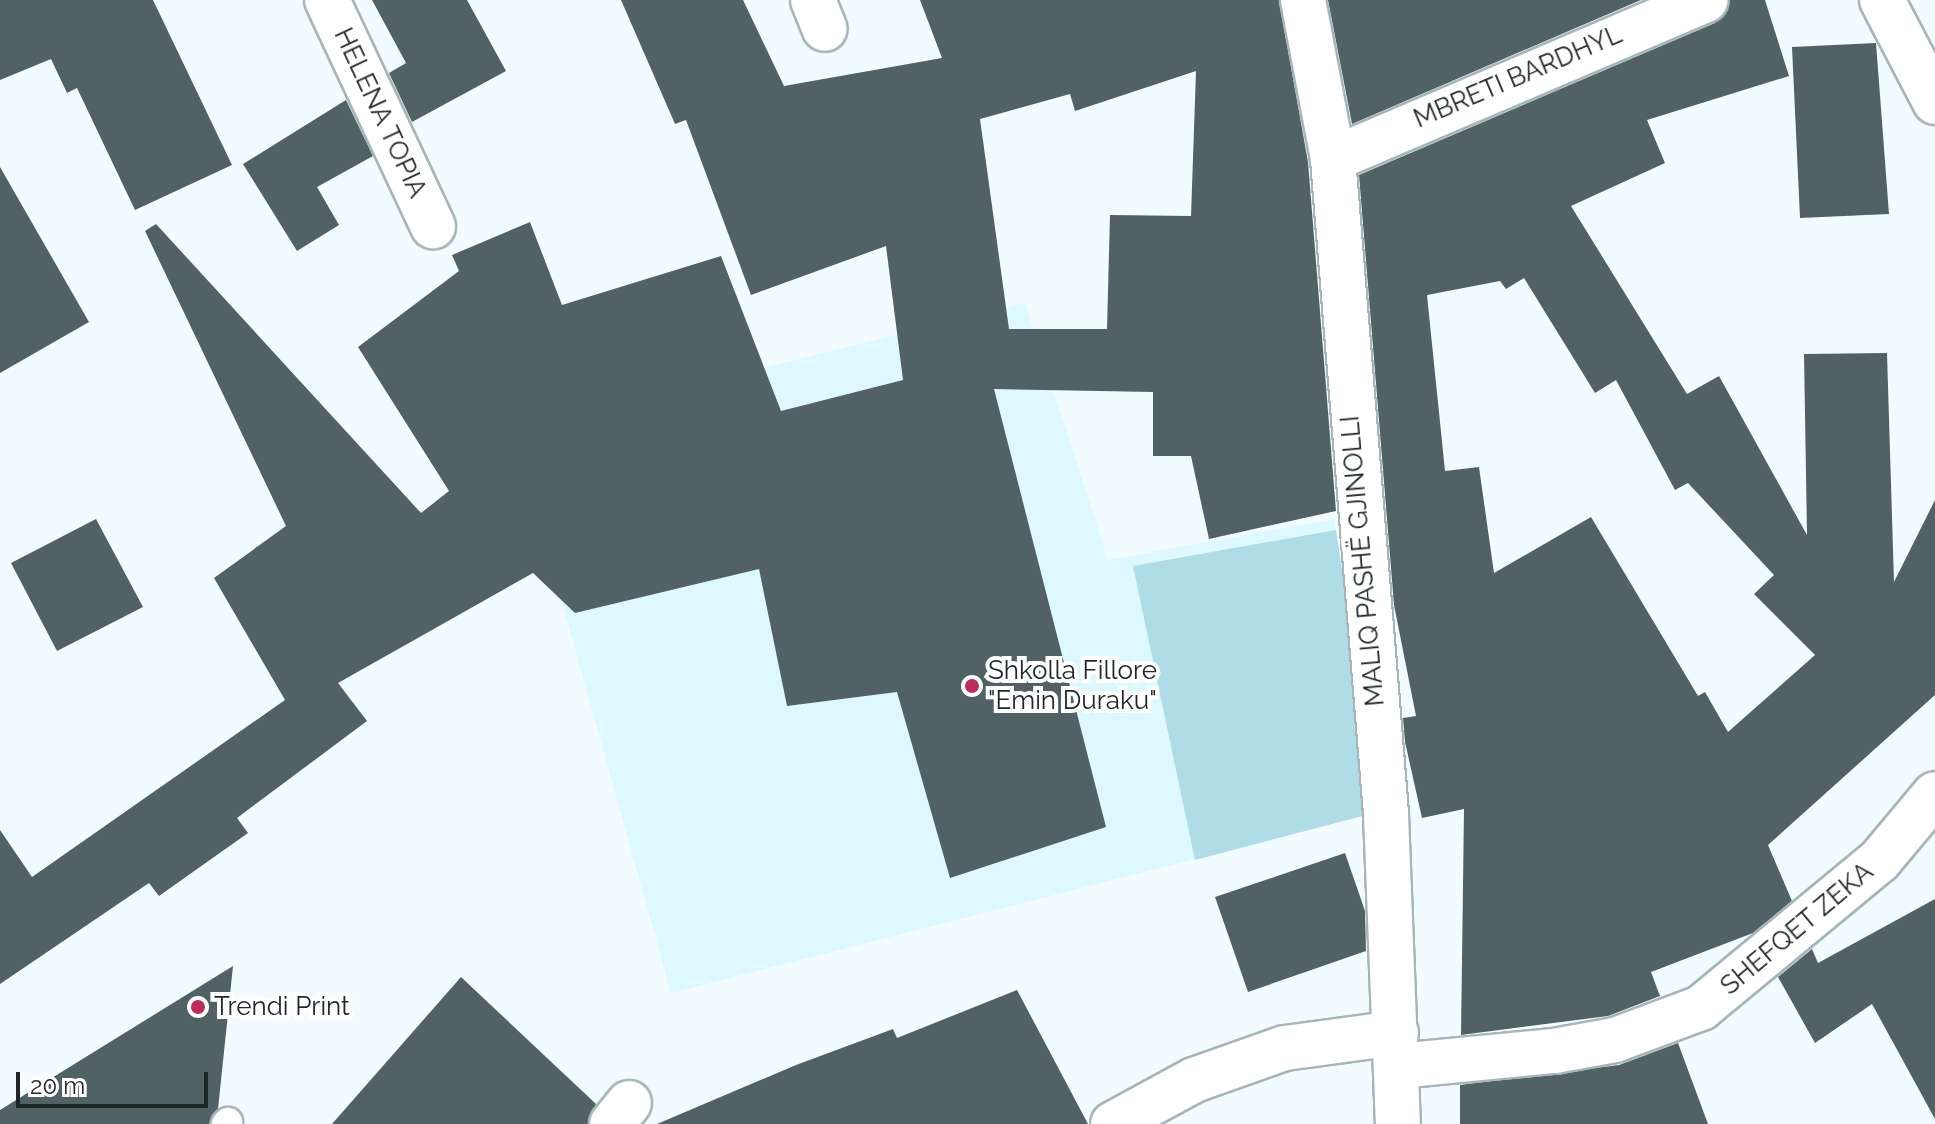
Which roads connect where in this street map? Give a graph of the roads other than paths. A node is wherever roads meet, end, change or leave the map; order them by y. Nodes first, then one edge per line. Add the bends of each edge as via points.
1 (327, 0) edge
2 (1303, 0) edge
3 (1705, 0) edge
4 (1882, 0) edge
5 (1935, 102) edge
6 (1333, 159) junction
7 (433, 226) dead end
8 (1935, 794) edge
9 (1397, 1050) junction
10 (1113, 1124) edge
11 (1398, 1124) edge

1 - 7 street, HELENA TOPIA
2 - 6 street, MALIQ PASHË GJINOLLI
3 - 6 street, MBRETI BARDHYL
4 - 5 street
6 - 9 street, MALIQ PASHË GJINOLLI via 1386,814
8 - 9 street, SHEFQET ZEKA via 1879,861 1701,1008 1615,1040
9 - 10 street, SHEFQET ZEKA via 1285,1048 1194,1080
9 - 11 street, MALIQ PASHË GJINOLLI

